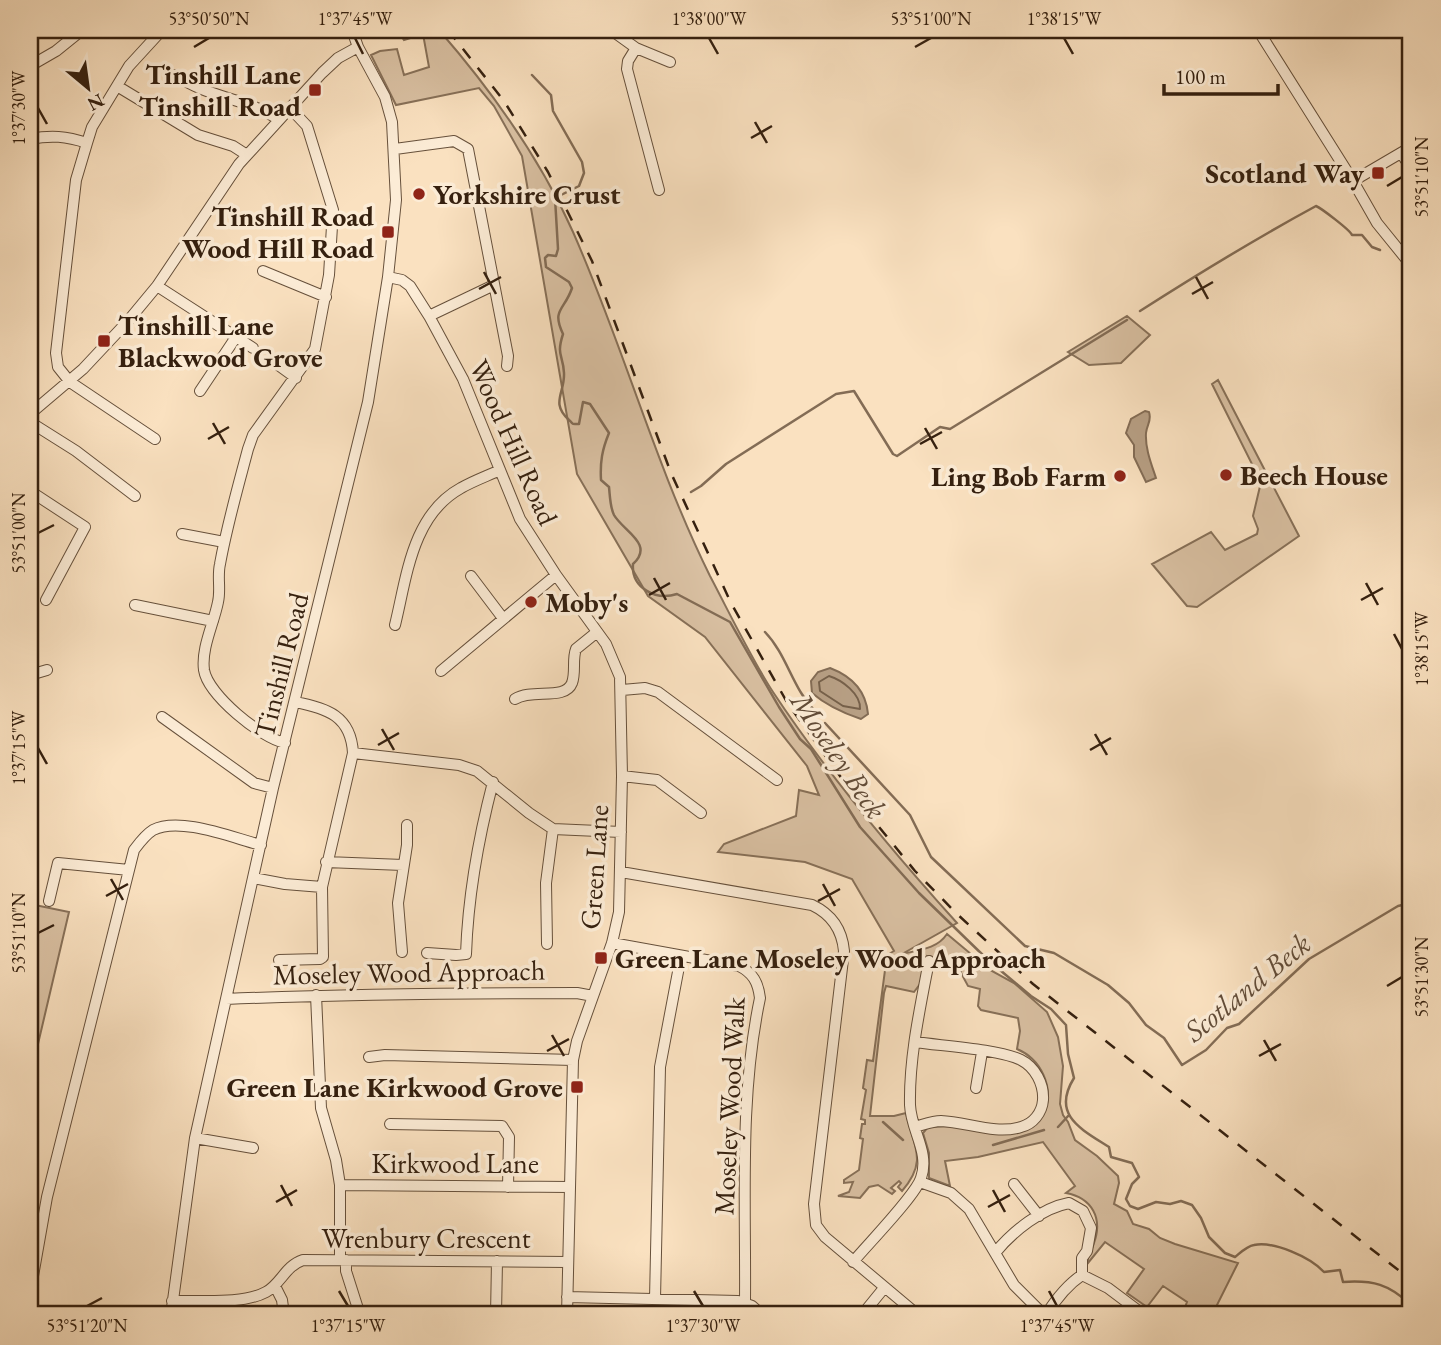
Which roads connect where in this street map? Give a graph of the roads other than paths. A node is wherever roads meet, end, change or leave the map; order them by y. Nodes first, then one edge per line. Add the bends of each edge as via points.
1 (82, 30) edge
2 (162, 30) edge
3 (352, 30) edge
4 (611, 30) edge
5 (1261, 31) edge
6 (358, 47) junction
7 (636, 48) junction
8 (670, 62) dead end
9 (30, 66) edge
10 (176, 75) dead end
11 (117, 86) junction
12 (290, 108) junction
13 (279, 120) junction
14 (30, 139) edge
15 (87, 143) junction
16 (1411, 147) edge
17 (395, 149) junction
18 (1401, 153) junction
19 (247, 155) junction
20 (1411, 168) edge
21 (1353, 181) junction
22 (659, 190) dead end
23 (1411, 265) edge
24 (263, 271) dead end
25 (388, 277) junction
26 (494, 285) junction
27 (157, 286) junction
28 (326, 297) junction
29 (429, 316) junction
30 (236, 337) junction
31 (253, 348) dead end
32 (274, 362) dead end
33 (507, 366) dead end
34 (296, 378) junction
35 (70, 382) junction
36 (200, 391) dead end
37 (30, 414) edge
38 (30, 422) edge
39 (155, 439) dead end
40 (500, 470) junction
41 (30, 491) edge
42 (135, 496) dead end
43 (182, 534) dead end
44 (224, 542) junction
45 (556, 575) junction
46 (471, 576) dead end
47 (46, 600) dead end
48 (135, 605) dead end
49 (502, 617) junction
50 (213, 621) junction
51 (395, 625) dead end
52 (597, 632) junction
53 (47, 670) dead end
54 (441, 671) dead end
55 (30, 677) edge
56 (622, 690) junction
57 (515, 699) dead end
58 (295, 702) junction
59 (30, 715) edge
60 (162, 717) dead end
61 (285, 743) junction
62 (353, 753) junction
63 (622, 776) junction
64 (777, 780) dead end
65 (493, 782) junction
66 (273, 788) junction
67 (701, 813) dead end
68 (407, 825) dead end
69 (553, 829) junction
70 (621, 832) junction
71 (261, 845) junction
72 (327, 862) junction
73 (403, 865) junction
74 (130, 870) junction
75 (621, 872) junction
76 (253, 878) junction
77 (322, 887) junction
78 (49, 901) dead end
79 (612, 943) junction
80 (547, 944) dead end
81 (402, 951) dead end
82 (427, 953) dead end
83 (681, 956) junction
84 (279, 960) dead end
85 (929, 961) dead end
86 (316, 995) junction
87 (593, 996) junction
88 (226, 999) junction
89 (915, 1042) junction
90 (982, 1052) junction
91 (369, 1057) dead end
92 (573, 1060) junction
93 (976, 1088) dead end
94 (390, 1124) dead end
95 (915, 1128) junction
96 (195, 1138) junction
97 (253, 1148) dead end
98 (920, 1182) junction
99 (1014, 1184) dead end
100 (340, 1185) junction
101 (508, 1186) junction
102 (570, 1187) junction
103 (1039, 1216) junction
104 (995, 1253) junction
105 (343, 1260) junction
106 (497, 1261) junction
107 (568, 1262) junction
108 (853, 1262) junction
109 (1083, 1275) junction
110 (275, 1286) junction
111 (884, 1288) junction
112 (30, 1293) edge
113 (567, 1297) junction
114 (655, 1299) junction
115 (172, 1301) junction
116 (746, 1303) junction
117 (171, 1315) edge
118 (284, 1315) edge
119 (360, 1315) edge
120 (496, 1315) edge
121 (567, 1315) edge
122 (762, 1315) edge
123 (862, 1315) edge
124 (918, 1315) edge
125 (1045, 1315) edge
126 (1144, 1315) edge

1 - 9 street
2 - 11 street
3 - 6 street, Tinshill Road
4 - 7 street
5 - 21 street
6 - 12 street via 334,61
6 - 17 street, Tinshill Road via 385,97
7 - 8 street
7 - 22 street via 627,69
10 - 13 street via 194,87
11 - 15 street
11 - 19 street via 198,135
12 - 13 street
12 - 28 street via 307,126 334,215
13 - 19 street
14 - 15 street via 51,135
15 - 35 street via 76,180 56,353 58,367
16 - 18 street
17 - 25 street, Tinshill Road via 396,200
17 - 26 street via 454,141 468,149
18 - 20 street
18 - 21 street
19 - 27 street
21 - 23 street via 1377,223
24 - 28 street
25 - 29 street, Wood Hill Road via 410,286
25 - 58 street, Tinshill Road via 368,402
26 - 29 street
26 - 33 street
27 - 30 street
27 - 35 street
28 - 34 street via 315,349
29 - 40 street, Wood Hill Road via 463,379
30 - 31 street
30 - 36 street via 205,377
32 - 34 street
34 - 44 street via 250,442
35 - 37 street
35 - 39 street
38 - 42 street
40 - 45 street, Wood Hill Road via 520,519
40 - 51 street via 460,488 424,523
41 - 47 street via 85,527
43 - 44 street
44 - 50 street
45 - 49 street
45 - 52 street, Wood Hill Road
46 - 49 street
48 - 50 street
49 - 54 street
50 - 61 street via 204,657 209,684 269,738
52 - 56 street, Green Lane via 615,662
52 - 57 street via 576,649 573,680 566,690 528,693
53 - 55 street
55 - 59 street
56 - 63 street, Green Lane
56 - 64 street via 658,692
58 - 61 street, Tinshill Road
58 - 62 street via 320,707 339,719 349,734
60 - 66 street via 254,783
61 - 66 street, Tinshill Road
62 - 65 street via 459,765
62 - 72 street
63 - 67 street via 657,780
63 - 70 street, Green Lane
65 - 69 street
65 - 82 street via 468,917 466,954
66 - 71 street, Tinshill Road
68 - 73 street
69 - 70 street
69 - 80 street via 546,883
70 - 75 street, Green Lane
71 - 74 street via 167,825 144,837 134,850
71 - 76 street, Tinshill Road
72 - 73 street
72 - 77 street
73 - 81 street via 398,902
74 - 78 street via 61,862 55,866
74 - 112 street via 47,1198
75 - 79 street, Green Lane
75 - 108 street via 812,905 833,921 844,951 814,1214 820,1232
76 - 77 street
76 - 88 street, Tinshill Road
77 - 84 street via 323,957
79 - 83 street, Moseley Wood Walk
79 - 87 street, Green Lane
83 - 114 street via 660,1067
83 - 116 street, Moseley Wood Walk via 739,966 748,970 759,988 747,1073
85 - 89 street
86 - 87 street, Moseley Wood Approach
86 - 88 street, Moseley Wood Approach
86 - 100 street via 321,1108
87 - 92 street, Green Lane
88 - 96 street, Tinshill Road
89 - 90 street
89 - 95 street via 910,1108
90 - 93 street
90 - 95 street via 1014,1058 1034,1072 1043,1101 1034,1120 1011,1130 939,1121
91 - 92 street
92 - 102 street, Green Lane
94 - 101 street via 502,1126 509,1138
95 - 98 street via 924,1160
96 - 97 street
96 - 115 street, Tinshill Road
98 - 104 street via 961,1201
98 - 108 street
99 - 103 street
100 - 101 street, Kirkwood Lane
100 - 105 street
101 - 102 street, Kirkwood Lane
102 - 107 street, Green Lane
103 - 104 street
103 - 109 street via 1069,1203 1083,1211 1091,1228 1082,1258
104 - 125 street via 1014,1285
105 - 106 street, Wrenbury Crescent
105 - 110 street, Wrenbury Crescent via 296,1262
105 - 119 street
106 - 107 street, Wrenbury Crescent
106 - 120 street
107 - 113 street, Green Lane
108 - 111 street
109 - 125 street via 1070,1283
109 - 126 street
110 - 115 street, Wrenbury Crescent via 244,1299
110 - 118 street
111 - 123 street
111 - 124 street
113 - 114 street
113 - 121 street, Green Lane
114 - 116 street
115 - 117 street, Tinshill Road
116 - 122 street

